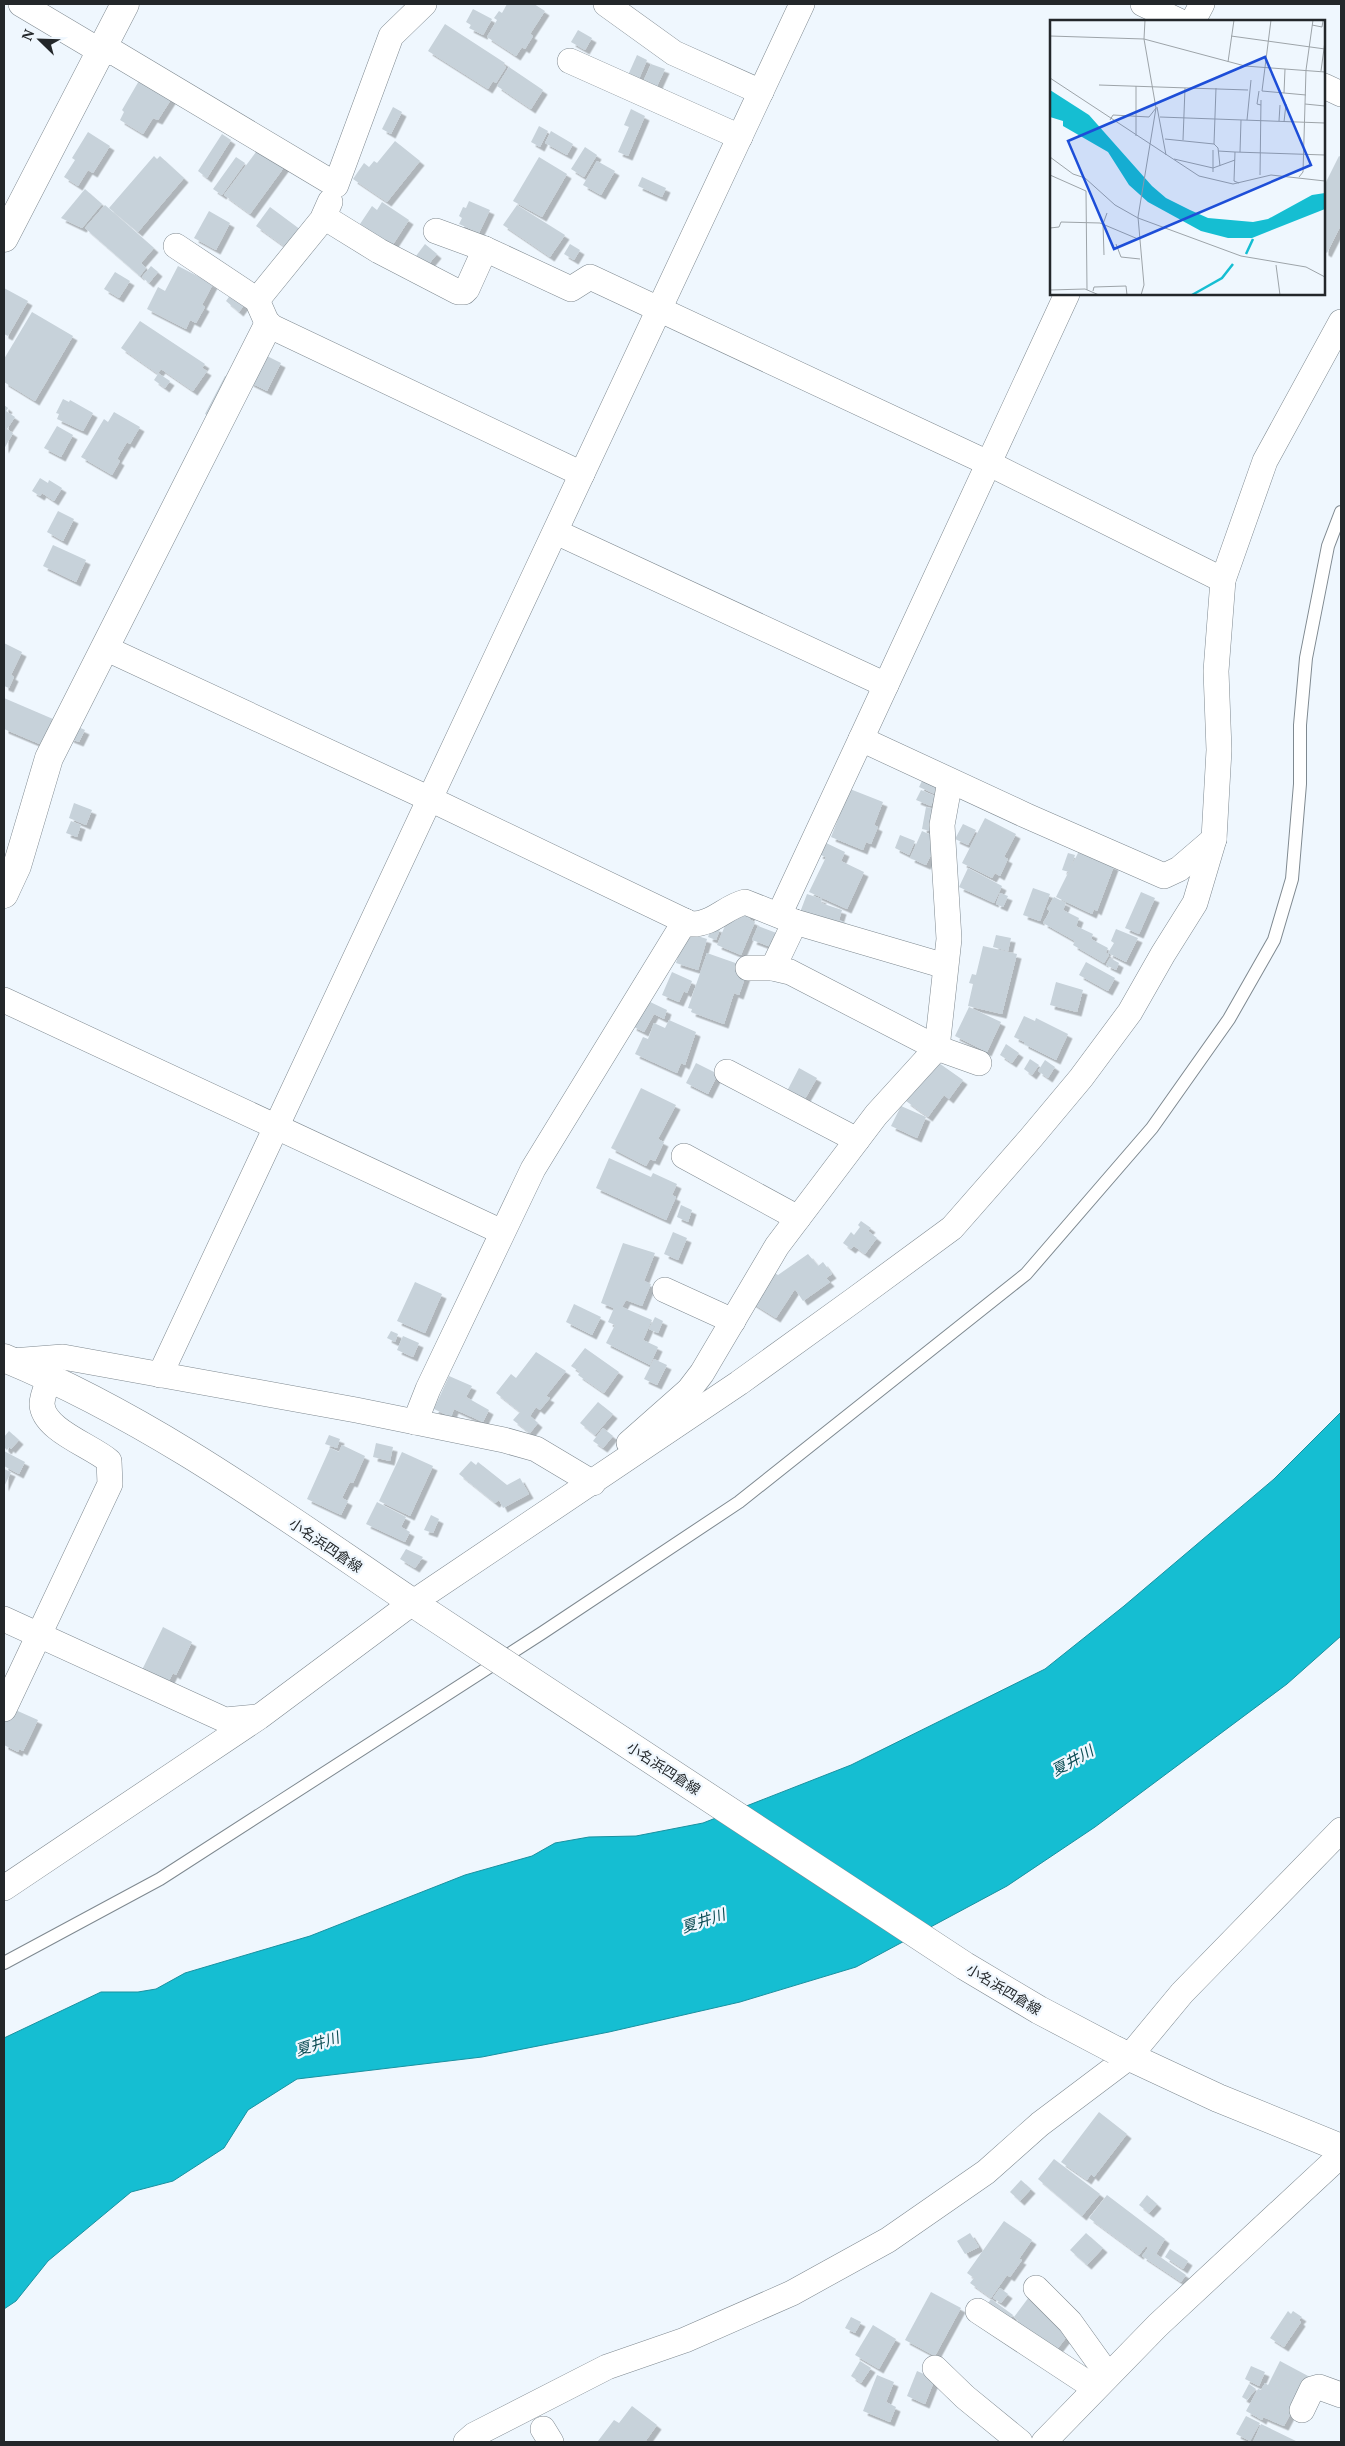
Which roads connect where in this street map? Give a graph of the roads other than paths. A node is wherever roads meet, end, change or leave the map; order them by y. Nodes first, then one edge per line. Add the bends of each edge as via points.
1 (21, 4) edge
2 (125, 4) edge
3 (424, 4) edge
4 (606, 4) edge
5 (802, 4) edge
6 (1143, 4) edge
7 (1202, 4) edge
8 (1177, 20) edge
9 (1194, 20) edge
10 (100, 51) junction
11 (570, 61) dead end
12 (1325, 86) edge
13 (761, 92) junction
14 (1341, 94) edge
15 (740, 137) junction
16 (336, 185) junction
17 (324, 217) junction
18 (436, 231) dead end
19 (4, 238) edge
20 (176, 246) dead end
21 (484, 249) junction
22 (1067, 295) edge
23 (257, 300) junction
24 (660, 310) junction
25 (1341, 322) edge
26 (268, 326) junction
27 (988, 463) junction
28 (582, 474) junction
29 (1341, 512) edge
30 (556, 532) junction
31 (1223, 580) junction
32 (104, 648) junction
33 (886, 685) junction
34 (861, 739) junction
35 (950, 781) junction
36 (430, 799) junction
37 (1214, 839) junction
38 (4, 894) edge
39 (787, 918) junction
40 (685, 921) junction
41 (945, 966) junction
42 (748, 968) dead end
43 (773, 968) junction
44 (4, 1000) edge
45 (937, 1048) junction
46 (979, 1063) dead end
47 (726, 1072) dead end
48 (276, 1127) junction
49 (857, 1140) junction
50 (684, 1156) dead end
51 (798, 1218) junction
52 (502, 1232) junction
53 (665, 1290) dead end
54 (733, 1321) junction
55 (8, 1360) edge
56 (160, 1375) junction
57 (50, 1377) junction
58 (415, 1422) junction
59 (601, 1477) junction
60 (420, 1608) junction
61 (4, 1619) edge
62 (38, 1635) junction
63 (6, 1697) edge
64 (259, 1717) junction
65 (1341, 1830) edge
66 (4, 1888) edge
67 (4, 1963) edge
68 (1122, 2054) junction
69 (1341, 2148) edge
70 (1341, 2155) edge
71 (1036, 2288) dead end
72 (978, 2310) dead end
73 (935, 2368) dead end
74 (1102, 2382) junction
75 (1341, 2395) edge
76 (1302, 2410) dead end
77 (466, 2442) edge
78 (1020, 2442) edge
79 (1044, 2442) edge

1 - 10 street
2 - 10 main road
3 - 16 street via 391,36
4 - 13 street via 674,54
5 - 13 street
6 - 8 street
7 - 9 street
10 - 16 street via 115,52
10 - 19 main road
11 - 15 street
12 - 14 street
13 - 15 street
15 - 24 street
16 - 17 street
17 - 21 street via 379,251 458,292 467,289
17 - 23 street
18 - 21 street
20 - 23 street
21 - 24 street via 571,288 590,277
22 - 27 street
23 - 26 street
24 - 27 street
24 - 28 street
25 - 31 street via 1265,461
26 - 28 street
26 - 32 main road
27 - 31 street
27 - 33 street
28 - 30 street
29 - 67 lane via 1328,546 1306,658 1292,879 1274,940 1229,1019 1152,1128 1026,1274 731,1507 160,1879
30 - 33 street
30 - 36 street
31 - 37 street via 1216,671 1219,750
32 - 36 street
32 - 38 main road via 49,758 17,866
33 - 34 street
34 - 35 street
34 - 39 street
35 - 37 street via 1164,876 1179,869
35 - 41 street via 942,825 949,939
36 - 40 street
36 - 48 street
37 - 59 street via 1195,903 1130,1012 1081,1078 952,1228 747,1378
39 - 40 street via 745,902 702,924
39 - 41 street
39 - 43 street
40 - 52 street via 533,1169
41 - 45 street
42 - 43 street
43 - 45 street via 790,972
44 - 48 street
45 - 46 street
45 - 49 street
47 - 49 street
48 - 52 street
48 - 56 street
49 - 51 street
50 - 51 street
51 - 54 street via 777,1246
52 - 58 street
53 - 54 street
54 - 59 street via 688,1390 614,1456
55 - 56 street via 63,1357
55 - 57 main road, 小名浜四倉線
56 - 58 street
57 - 60 main road, 小名浜四倉線 via 140,1424
57 - 62 street via 42,1404 48,1420 109,1461 110,1484
58 - 59 street via 536,1449
59 - 60 street
60 - 64 street
60 - 68 main road, 小名浜四倉線, bridge via 965,1966
61 - 62 street
62 - 63 street
62 - 64 street via 225,1720
64 - 66 street
65 - 68 street
68 - 69 main road, 小名浜四倉線
68 - 77 street via 986,2172 888,2240 792,2293 685,2340 607,2367
70 - 74 street via 1158,2325
71 - 74 street via 1070,2322
72 - 74 street
73 - 78 street
74 - 79 street
75 - 76 street via 1320,2387 1312,2389

